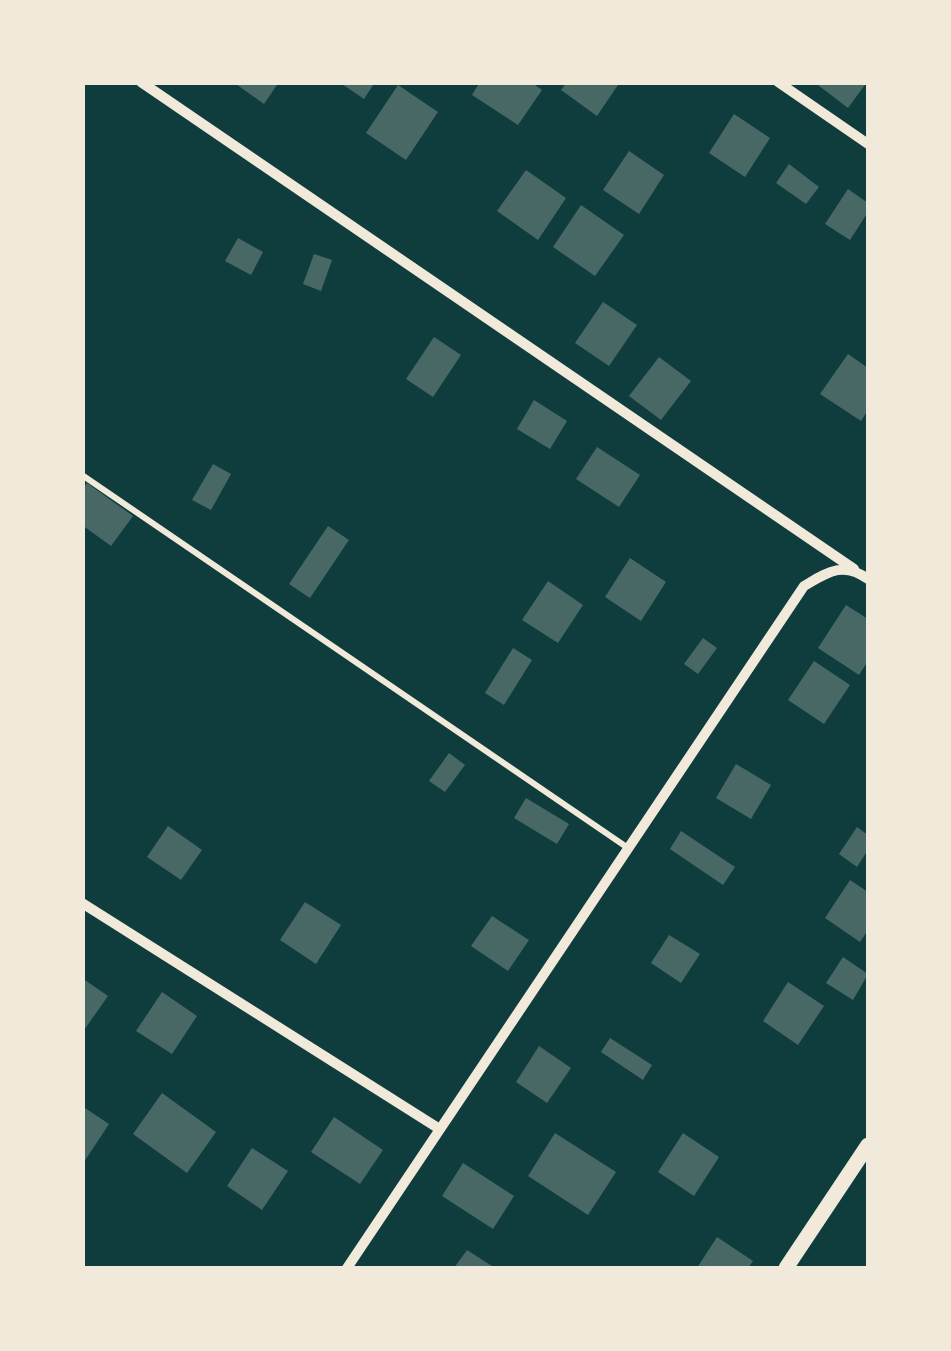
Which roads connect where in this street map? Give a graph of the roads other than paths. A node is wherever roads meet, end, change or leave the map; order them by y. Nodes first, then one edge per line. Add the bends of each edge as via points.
1 (141, 82) edge
2 (778, 82) edge
3 (868, 144) edge
4 (82, 475) edge
5 (855, 570) junction
6 (868, 579) edge
7 (628, 848) junction
8 (82, 902) edge
9 (438, 1128) junction
10 (868, 1146) edge
11 (347, 1268) edge
12 (786, 1268) edge

1 - 5 street
2 - 3 street
4 - 7 lane
5 - 6 street
5 - 7 street via 829,571 804,586
7 - 9 street
8 - 9 street
9 - 11 street
10 - 12 street

